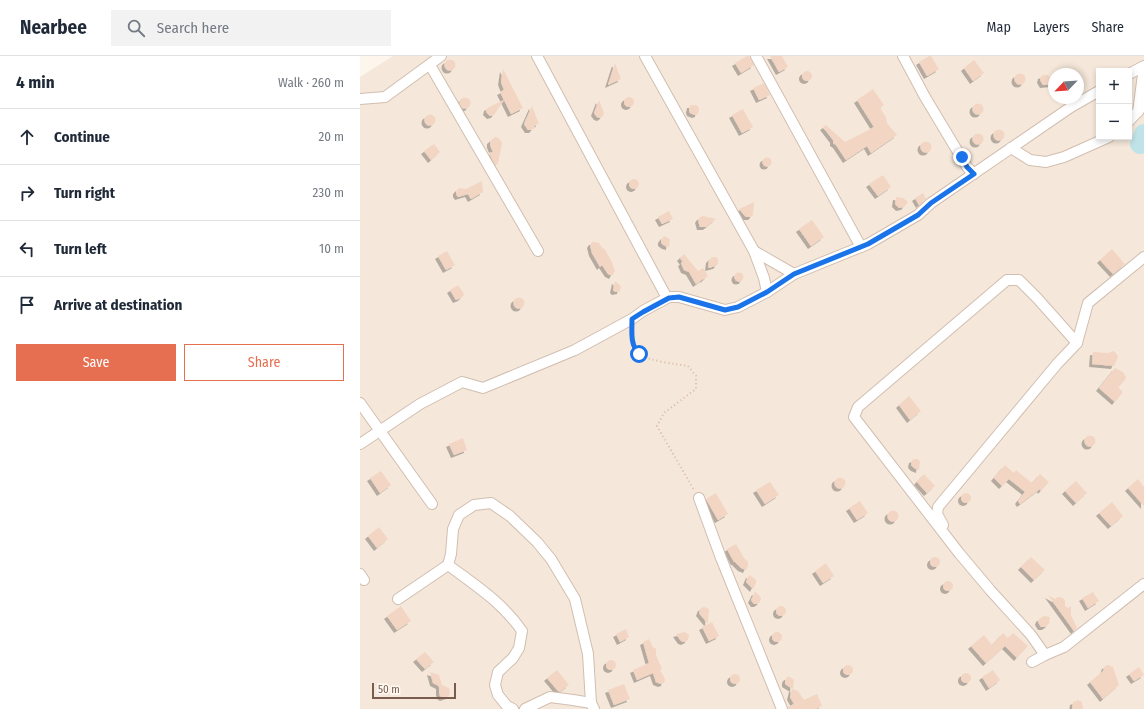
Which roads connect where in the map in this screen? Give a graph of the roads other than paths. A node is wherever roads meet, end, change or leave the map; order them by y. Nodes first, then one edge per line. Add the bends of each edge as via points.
1 (441, 56) edge
2 (537, 56) edge
3 (645, 56) edge
4 (756, 56) edge
5 (903, 56) edge
6 (430, 65) junction
7 (1144, 66) edge
8 (1132, 72) edge
9 (1096, 93) edge
10 (360, 99) edge
11 (1141, 109) edge
12 (1132, 118) edge
13 (1102, 140) edge
14 (1011, 148) junction
15 (974, 174) junction
16 (861, 248) junction
17 (538, 251) dead end
18 (754, 251) junction
19 (1144, 257) edge
20 (794, 274) junction
21 (767, 292) junction
22 (667, 298) junction
23 (1077, 344) junction
24 (360, 403) edge
25 (379, 432) junction
26 (360, 444) edge
27 (699, 498) road end
28 (432, 504) dead end
29 (959, 553) junction
30 (448, 565) junction
31 (1144, 584) edge
32 (398, 599) dead end
33 (1045, 655) junction
34 (1032, 662) dead end
35 (592, 706) edge
36 (513, 709) edge
37 (525, 709) edge
38 (782, 709) edge

1 - 6 street
2 - 22 street
3 - 18 street
4 - 16 street
5 - 15 street via 967,167
6 - 10 street via 385,97
6 - 17 street
7 - 8 street
7 - 11 street
9 - 14 street
11 - 12 street
13 - 14 street via 1046,162 1030,160
14 - 15 street
15 - 16 street via 931,203 918,215
16 - 20 street
18 - 20 street
18 - 21 street
19 - 23 street via 1088,303
20 - 21 street
21 - 22 street via 738,307 725,310 679,297
22 - 25 street via 575,350 483,388 462,382 420,404
23 - 29 street via 1057,364 938,507 937,514
23 - 29 street via 1020,280 1007,280 858,407 854,417
24 - 25 street
25 - 26 street
25 - 28 street
27 - 38 street via 720,558
29 - 33 street via 1031,635
30 - 32 street
30 - 35 street via 453,530 459,515 474,505 491,503 510,516 537,542 551,559 575,599 588,654
30 - 36 street via 491,597 512,617 522,631 519,648 513,658 498,672 495,685 506,706
31 - 33 street via 1064,647
33 - 34 street
35 - 37 street via 550,697

